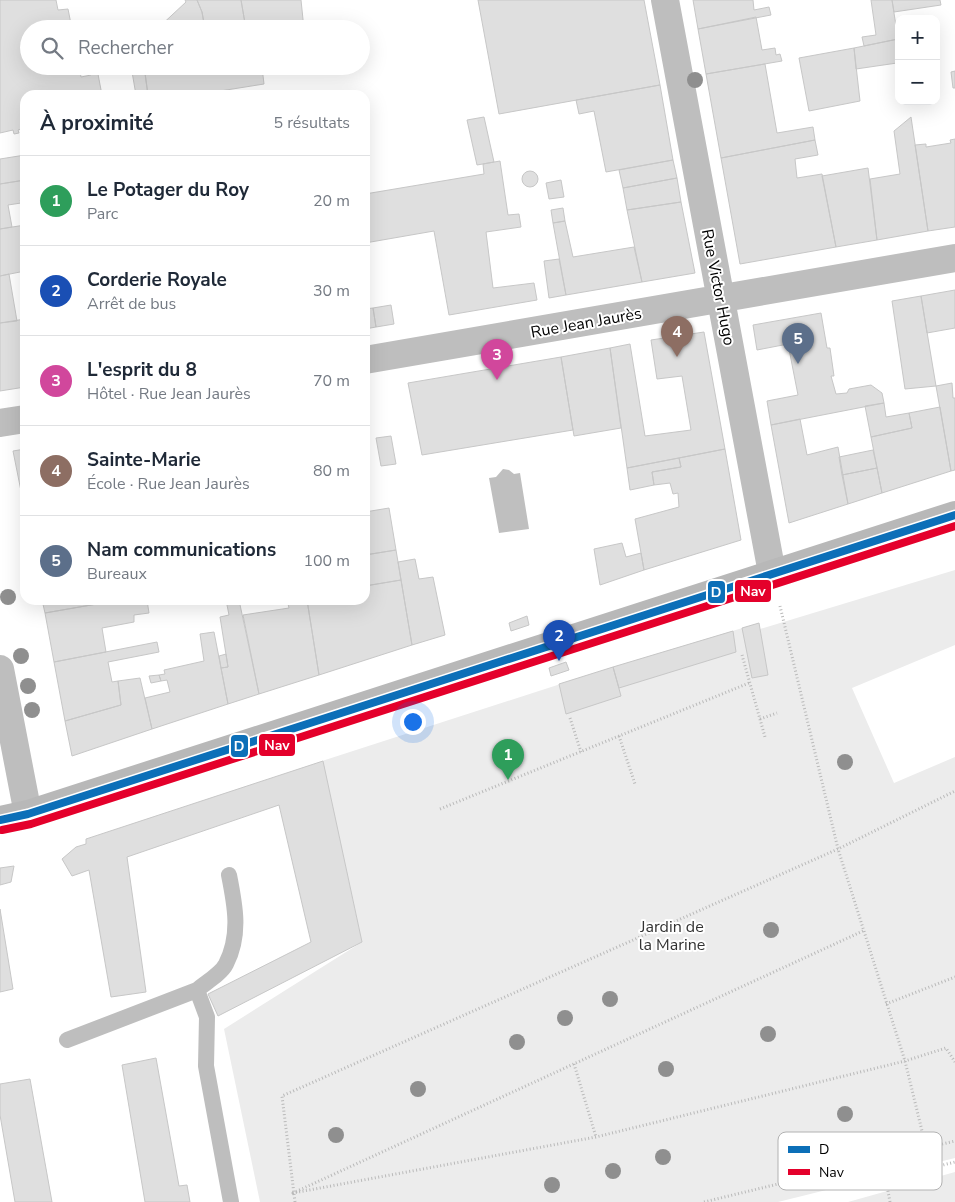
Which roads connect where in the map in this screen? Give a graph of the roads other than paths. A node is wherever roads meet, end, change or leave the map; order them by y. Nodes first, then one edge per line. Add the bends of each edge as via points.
1 (665, 0) edge
2 (955, 258) edge
3 (721, 299) junction
4 (370, 359) edge
5 (20, 420) edge
6 (0, 423) edge
7 (955, 515) edge
8 (772, 574) junction
9 (0, 668) edge
10 (28, 814) junction
11 (0, 820) edge
12 (229, 875) dead end
13 (197, 990) junction
14 (67, 1040) dead end
15 (230, 1202) edge

1 - 3 street, Rue Victor Hugo
2 - 3 street, Rue Jean Jaurès
3 - 4 street, Rue Jean Jaurès
3 - 8 street, Rue Victor Hugo
5 - 6 street
7 - 8 main road
8 - 10 main road
9 - 10 street
10 - 11 main road
12 - 13 lane via 236,930 225,965
13 - 14 lane
13 - 15 lane via 207,1017 206,1066

